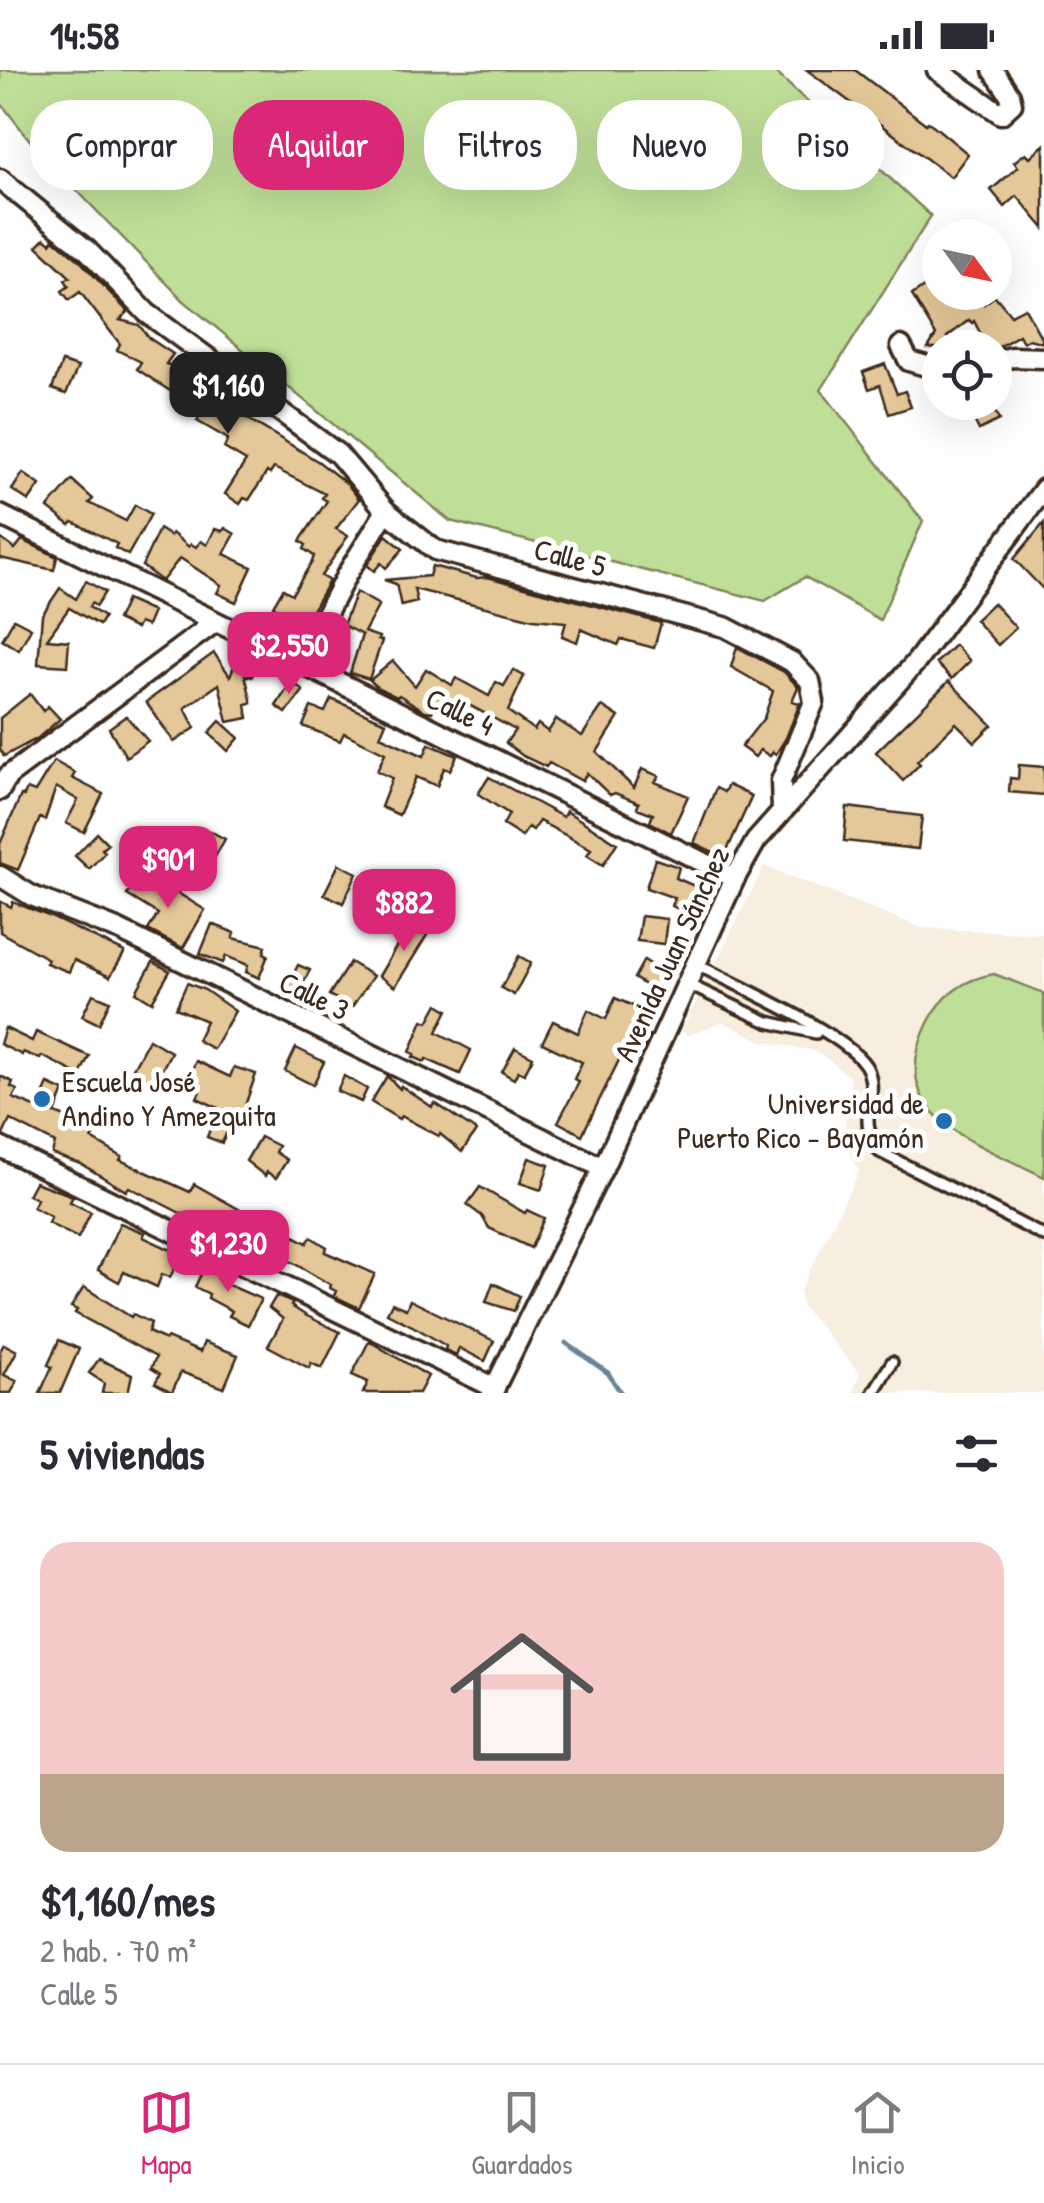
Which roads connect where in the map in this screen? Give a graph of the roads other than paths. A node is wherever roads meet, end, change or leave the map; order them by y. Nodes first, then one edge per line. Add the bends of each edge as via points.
1 (937, 70) edge
2 (995, 73) edge
3 (974, 98) junction
4 (0, 179) edge
5 (901, 346) dead end
6 (1012, 357) edge
7 (1044, 358) edge
8 (922, 365) edge
9 (1044, 489) edge
10 (386, 510) junction
11 (0, 515) edge
12 (214, 623) junction
13 (300, 664) junction
14 (0, 790) edge
15 (782, 810) junction
16 (0, 876) edge
17 (735, 878) junction
18 (696, 964) junction
19 (687, 984) junction
20 (829, 1036) junction
21 (0, 1147) edge
22 (603, 1168) junction
23 (1044, 1236) edge
24 (892, 1362) dead end
25 (494, 1390) edge
26 (873, 1393) edge

1 - 3 street
2 - 3 street
2 - 3 street via 1010,95 1007,112
4 - 10 street, Calle 5 via 88,250 147,312 338,454
5 - 8 street via 909,361
6 - 7 street
9 - 15 street, Avenida Juan Sánchez via 917,661
10 - 13 street
10 - 15 street, Calle 5 via 434,550 725,627 792,662 810,682 814,702 781,780
11 - 12 street, Calle 4
12 - 13 street, Calle 4
12 - 14 street via 8,776
13 - 17 street, Calle 4
15 - 17 street, Avenida Juan Sánchez
16 - 22 street, Calle 3
17 - 18 street, Avenida Juan Sánchez
18 - 19 street, Avenida Juan Sánchez
18 - 20 lane
19 - 20 lane via 768,1022
19 - 22 street, Avenida Juan Sánchez
20 - 23 lane via 857,1053 870,1076 866,1120 880,1152
21 - 25 street
22 - 25 street, Avenida Juan Sánchez
24 - 26 lane

